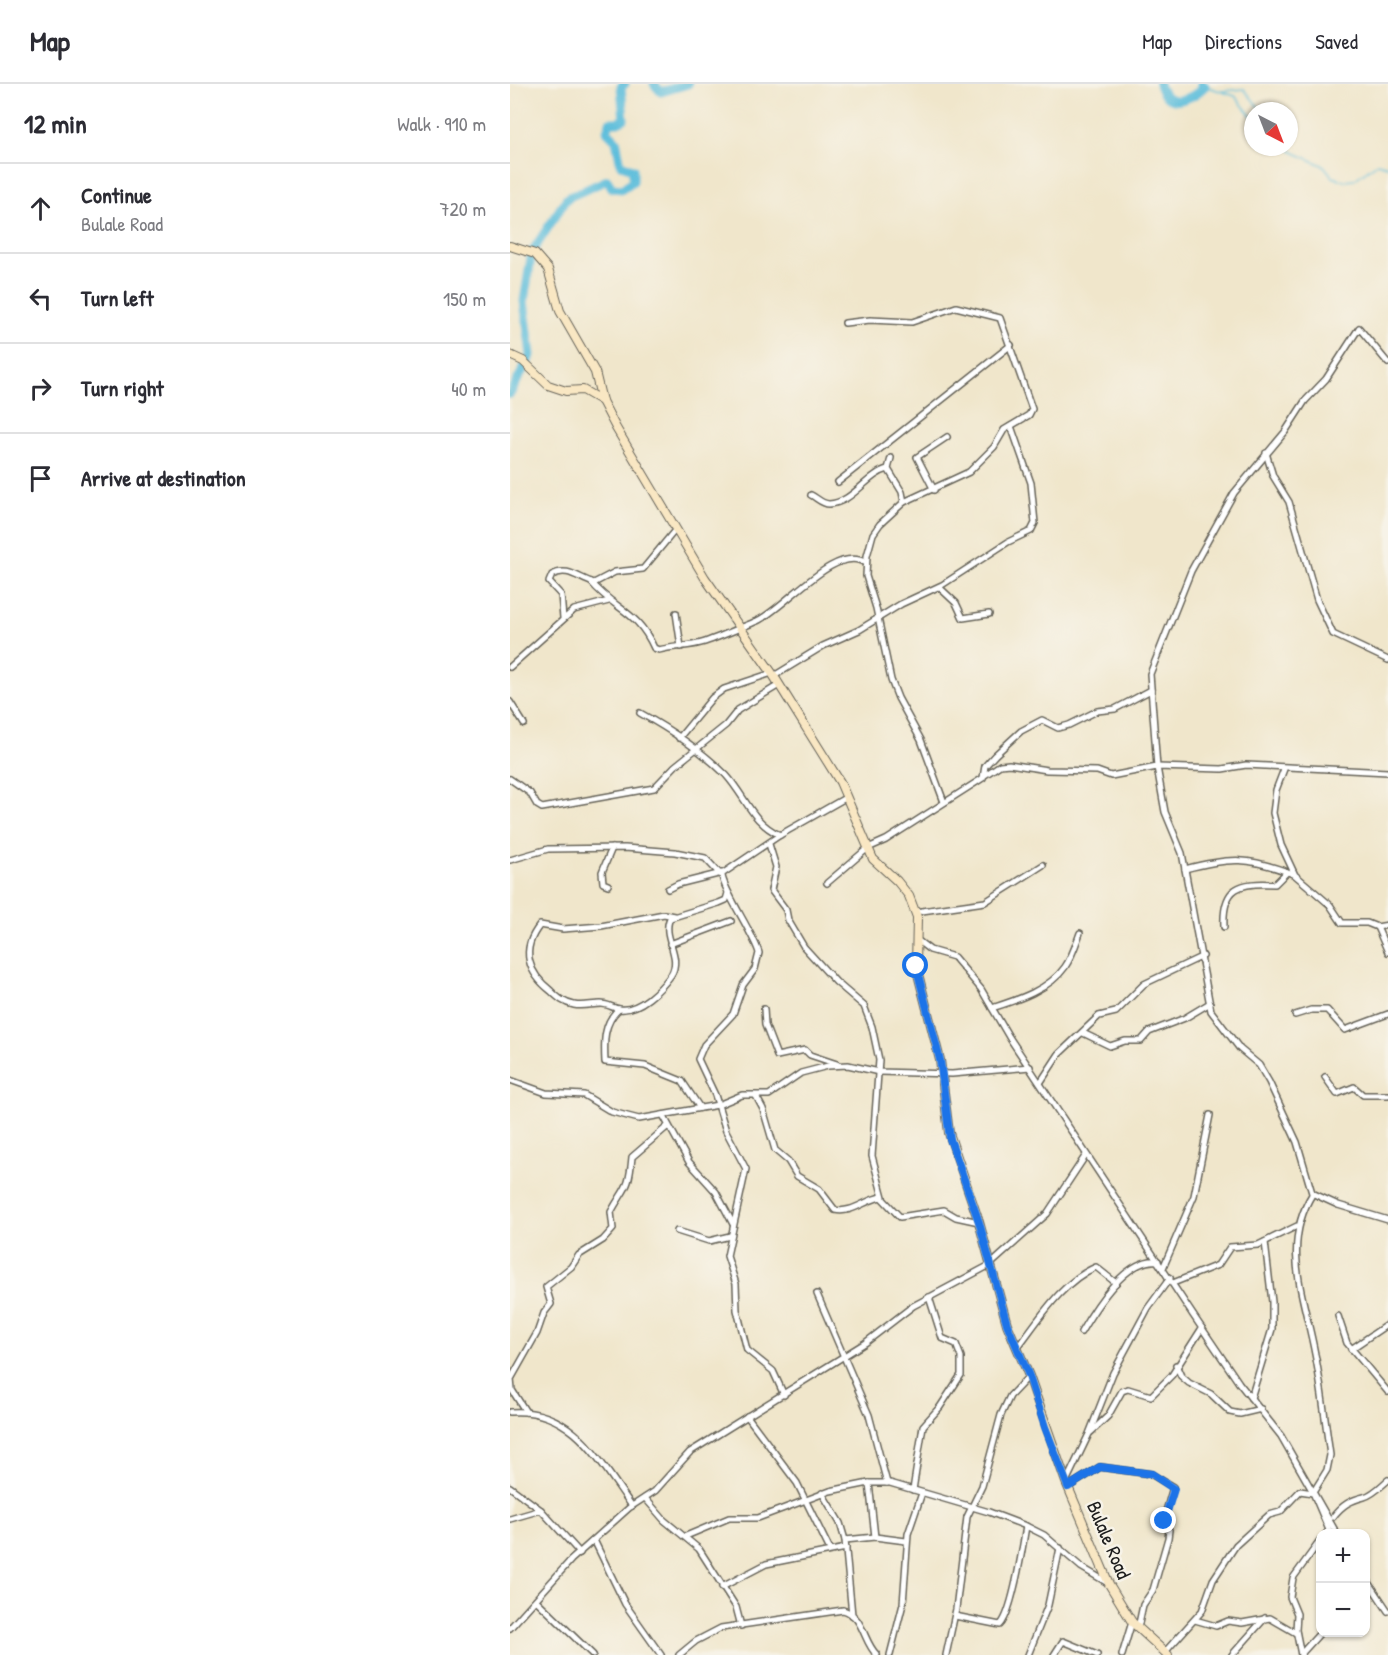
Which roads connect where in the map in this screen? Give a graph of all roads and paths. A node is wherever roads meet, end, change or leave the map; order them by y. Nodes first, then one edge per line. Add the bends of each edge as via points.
1 (510, 246) edge
2 (845, 323) dead end
3 (1011, 345) junction
4 (510, 355) edge
5 (1388, 363) edge
6 (602, 401) junction
7 (1011, 426) junction
8 (947, 437) dead end
9 (1266, 453) junction
10 (891, 458) dead end
11 (888, 469) junction
12 (838, 482) dead end
13 (934, 490) junction
14 (811, 495) dead end
15 (904, 502) junction
16 (676, 529) junction
17 (866, 563) junction
18 (591, 582) junction
19 (939, 586) junction
20 (609, 601) junction
21 (676, 613) dead end
22 (988, 614) dead end
23 (563, 618) junction
24 (877, 618) junction
25 (740, 627) junction
26 (681, 647) junction
27 (1388, 660) edge
28 (510, 667) edge
29 (773, 674) junction
30 (779, 685) junction
31 (1151, 690) junction
32 (510, 702) edge
33 (640, 713) dead end
34 (524, 724) dead end
35 (679, 738) junction
36 (695, 750) junction
37 (1157, 767) junction
38 (1284, 769) junction
39 (1388, 772) edge
40 (985, 775) junction
41 (510, 778) edge
42 (847, 797) junction
43 (944, 802) junction
44 (780, 835) junction
45 (769, 844) junction
46 (612, 848) junction
47 (868, 848) junction
48 (510, 860) edge
49 (1043, 866) dead end
50 (1185, 869) junction
51 (1287, 872) junction
52 (722, 873) junction
53 (1295, 875) junction
54 (827, 883) dead end
55 (608, 885) dead end
56 (668, 889) dead end
57 (728, 893) junction
58 (915, 912) junction
59 (674, 916) junction
60 (731, 921) dead end
61 (1388, 925) edge
62 (1224, 927) dead end
63 (1377, 927) junction
64 (1080, 933) dead end
65 (917, 940) junction
66 (670, 944) junction
67 (1388, 952) edge
68 (1203, 956) junction
69 (1210, 1003) junction
70 (992, 1008) junction
71 (619, 1009) junction
72 (764, 1009) dead end
73 (1388, 1014) edge
74 (1295, 1015) dead end
75 (1083, 1033) junction
76 (838, 1064) junction
77 (1030, 1067) junction
78 (879, 1072) junction
79 (941, 1073) junction
80 (1325, 1077) dead end
81 (510, 1080) edge
82 (1040, 1083) junction
83 (1388, 1095) edge
84 (756, 1096) junction
85 (718, 1105) junction
86 (700, 1108) junction
87 (663, 1115) junction
88 (1210, 1115) dead end
89 (668, 1126) junction
90 (1086, 1155) junction
91 (1313, 1193) junction
92 (883, 1197) junction
93 (1388, 1220) edge
94 (979, 1222) junction
95 (733, 1224) junction
96 (1297, 1226) junction
97 (677, 1231) dead end
98 (730, 1236) junction
99 (1265, 1242) junction
100 (1158, 1261) junction
101 (990, 1265) junction
102 (1163, 1268) junction
103 (1172, 1280) junction
104 (1116, 1282) junction
105 (817, 1294) dead end
106 (929, 1297) junction
107 (1338, 1316) dead end
108 (1388, 1324) edge
109 (1202, 1328) junction
110 (1081, 1332) dead end
111 (1017, 1348) junction
112 (1352, 1349) junction
113 (843, 1357) junction
114 (1176, 1365) junction
115 (1029, 1376) junction
116 (1388, 1392) edge
117 (784, 1395) junction
118 (1251, 1398) junction
119 (1261, 1409) junction
120 (510, 1412) edge
121 (526, 1412) junction
122 (747, 1416) junction
123 (1089, 1434) junction
124 (1388, 1480) edge
125 (869, 1483) junction
126 (887, 1483) junction
127 (1067, 1485) junction
128 (510, 1487) edge
129 (913, 1490) junction
130 (1314, 1492) junction
131 (822, 1493) junction
132 (922, 1493) junction
133 (645, 1498) junction
134 (808, 1500) junction
135 (632, 1506) junction
136 (973, 1507) junction
137 (541, 1509) junction
138 (1333, 1517) dead end
139 (510, 1519) edge
140 (1026, 1526) junction
141 (1329, 1529) edge
142 (1335, 1529) edge
143 (686, 1536) junction
144 (875, 1537) junction
145 (594, 1540) junction
146 (845, 1540) junction
147 (906, 1541) junction
148 (1316, 1546) edge
149 (846, 1548) junction
150 (1060, 1548) junction
151 (830, 1550) junction
152 (580, 1552) junction
153 (1368, 1583) edge
154 (1109, 1584) junction
155 (722, 1587) junction
156 (537, 1600) junction
157 (1388, 1611) edge
158 (852, 1615) junction
159 (955, 1616) junction
160 (1265, 1618) junction
161 (1195, 1620) junction
162 (1135, 1625) junction
163 (741, 1626) junction
164 (510, 1628) edge
165 (1297, 1635) junction
166 (1316, 1637) edge
167 (1166, 1654) edge
168 (1301, 1654) edge
169 (593, 1655) edge
170 (661, 1655) edge
171 (679, 1655) edge
172 (877, 1655) edge
173 (891, 1655) edge
174 (946, 1655) edge
175 (1028, 1655) edge
176 (1054, 1655) edge
177 (1097, 1655) edge
178 (1122, 1655) edge
179 (1232, 1655) edge

1 - 6 street, Bulale Road via 535,254 548,269 559,309 595,372
2 - 3 street via 912,322 963,307 1000,318
3 - 7 street via 1032,409
3 - 12 street
4 - 6 street via 523,361 548,385 566,391 583,390
5 - 9 street via 1359,328 1326,379
6 - 16 street, Bulale Road
7 - 13 street via 969,472
7 - 19 street via 1031,483 1035,526
8 - 13 street via 917,457
9 - 27 street via 1273,476 1289,502 1317,600 1333,634
9 - 31 street via 1234,493 1191,571 1152,663
10 - 11 street
11 - 14 street via 837,501 824,503
11 - 15 street
13 - 15 street
15 - 17 street via 876,529
16 - 18 street via 646,567 615,572
16 - 25 street, Bulale Road
17 - 24 street
17 - 25 street via 842,560 820,572 775,610
18 - 20 street
18 - 23 street via 561,571 550,577 549,582 561,595
19 - 22 street via 956,603 963,618
19 - 24 street
20 - 23 street via 582,606
20 - 26 street via 640,622 655,649
21 - 26 street
23 - 28 street
24 - 29 street
24 - 43 street via 898,698 921,740
25 - 26 street
25 - 29 street, Bulale Road
29 - 30 street, Bulale Road
29 - 35 street via 724,689
30 - 36 street via 738,710
30 - 42 street, Bulale Road
31 - 37 street
31 - 40 street via 1115,709 1097,711 1069,725 1058,728 1042,720 1034,724 986,765
32 - 34 street
33 - 35 street
35 - 36 street
36 - 41 street via 654,788 587,801 540,807
36 - 44 street via 726,776 756,820
37 - 38 street via 1246,765
37 - 40 street via 1111,776 1097,771 1009,764
37 - 50 street via 1166,818
38 - 39 street
38 - 53 street via 1276,790 1274,813 1279,841
40 - 43 street
42 - 44 street
42 - 47 street, Bulale Road
43 - 47 street
44 - 45 street
45 - 52 street
45 - 78 street via 776,867 771,891 785,907 804,947 865,1008 878,1051
46 - 48 street via 548,849
46 - 52 street via 659,850 705,858
46 - 55 street via 602,872 603,883
47 - 54 street
47 - 58 street, Bulale Road via 875,862 900,883
49 - 58 street via 985,902
50 - 51 street via 1246,859
50 - 68 street
51 - 53 street
51 - 62 street via 1275,884 1257,882 1236,889 1227,904
52 - 56 street
52 - 57 street
53 - 63 street via 1330,905 1342,923
57 - 59 street via 726,900 719,903
57 - 85 street via 759,953 733,1014 698,1056
58 - 65 street, Bulale Road
59 - 66 street via 668,922
59 - 71 street via 664,914 564,929 538,926 527,958 540,983 578,1006 604,1004
60 - 66 street
61 - 63 street
63 - 67 street
64 - 70 street via 1067,965 1058,975 1029,994
65 - 70 street via 930,950 958,960
65 - 79 street, Bulale Road via 916,966
66 - 71 street via 676,963 660,990 630,1008
68 - 69 street
68 - 75 street via 1144,984 1120,1010 1099,1016
69 - 75 street via 1149,1032 1141,1041 1110,1046
69 - 91 street via 1212,1012 1269,1082 1297,1142
70 - 77 street
71 - 86 street via 606,1026 605,1062 645,1066 682,1081
72 - 76 street via 777,1056 803,1050
73 - 74 street via 1345,1030 1327,1010
75 - 82 street via 1059,1054
76 - 78 street
76 - 84 street via 807,1070 770,1095
77 - 79 street
77 - 82 street
78 - 79 street
78 - 92 street via 872,1152
79 - 94 street, Bulale Road via 949,1134
80 - 83 street via 1338,1094 1354,1087 1363,1095
81 - 87 street via 546,1092 584,1095 600,1107 629,1118
82 - 90 street
84 - 85 street via 742,1095
84 - 92 street via 775,1150 788,1161 796,1176 819,1189 835,1210 849,1211 867,1200
85 - 86 street
85 - 95 street via 726,1131 746,1169 740,1208
86 - 87 street
87 - 89 street
88 - 102 street via 1194,1196
89 - 95 street via 689,1162 716,1192
89 - 121 street via 632,1157 625,1194 611,1212 613,1229 546,1287 550,1305 512,1379 512,1390
90 - 100 street
90 - 101 street via 1047,1214
91 - 93 street
91 - 96 street
92 - 94 street via 900,1217 943,1210
94 - 101 street, Bulale Road
95 - 98 street
96 - 99 street
96 - 130 street via 1299,1274 1316,1355 1330,1455 1327,1470
97 - 98 street via 710,1241
98 - 117 street via 728,1256 747,1350 775,1374
99 - 103 street via 1248,1248 1230,1247 1216,1266
99 - 118 street via 1272,1329
100 - 102 street
100 - 104 street via 1143,1262
101 - 106 street
101 - 111 street, Bulale Road
102 - 103 street
103 - 109 street
103 - 123 street via 1148,1308 1113,1373
104 - 110 street
104 - 111 street via 1096,1267 1082,1275 1059,1295
105 - 113 street
106 - 113 street
106 - 129 street via 942,1338 956,1344 962,1369 940,1407 923,1426
107 - 112 street
108 - 112 street
109 - 114 street
109 - 118 street
111 - 115 street, Bulale Road
112 - 116 street
113 - 117 street
113 - 126 street via 868,1415
114 - 119 street via 1189,1383 1211,1394 1230,1412
114 - 123 street via 1172,1375 1151,1396 1128,1389 1119,1392 1108,1416
115 - 127 street, Bulale Road
115 - 136 street via 1010,1396 1001,1415
117 - 122 street
118 - 119 street
119 - 130 street
120 - 121 street
121 - 135 street via 554,1419 575,1431
122 - 133 street via 690,1452
122 - 134 street
123 - 127 street
124 - 138 street via 1367,1496 1347,1503
125 - 126 street
125 - 131 street
125 - 144 street
126 - 129 street
127 - 154 street, Bulale Road
127 - 162 street via 1102,1467 1152,1474 1173,1487 1164,1518 1168,1538 1153,1590
128 - 137 street
129 - 132 street
130 - 141 street
130 - 142 street
130 - 161 street via 1300,1491 1280,1512 1269,1515 1236,1545 1213,1580
131 - 134 street
131 - 146 street
132 - 136 street
132 - 147 street
133 - 135 street
133 - 143 street
134 - 143 street via 758,1518 729,1518
134 - 151 street
135 - 145 street
136 - 140 street
136 - 159 street via 964,1533
137 - 139 street
137 - 152 street
140 - 150 street
140 - 159 street via 1011,1605 1003,1623
143 - 155 street via 699,1548
144 - 146 street
144 - 147 street
145 - 152 street
145 - 170 street via 625,1604
146 - 149 street
147 - 173 street via 903,1604
148 - 165 street via 1293,1578 1290,1597 1297,1614
149 - 151 street
149 - 158 street
150 - 154 street via 1081,1568
150 - 175 street via 1048,1605
151 - 155 street via 766,1564
152 - 156 street
153 - 157 street
154 - 162 street, Bulale Road
155 - 163 street via 736,1607
156 - 164 street
156 - 169 street
158 - 163 street via 835,1611
158 - 172 street
159 - 174 street
160 - 161 street via 1242,1623 1228,1621 1217,1626
160 - 165 street via 1282,1623
160 - 179 street
161 - 167 street
162 - 167 street, Bulale Road
162 - 178 street
163 - 171 street via 717,1629
165 - 168 street
166 - 168 street
176 - 177 street via 1064,1641

